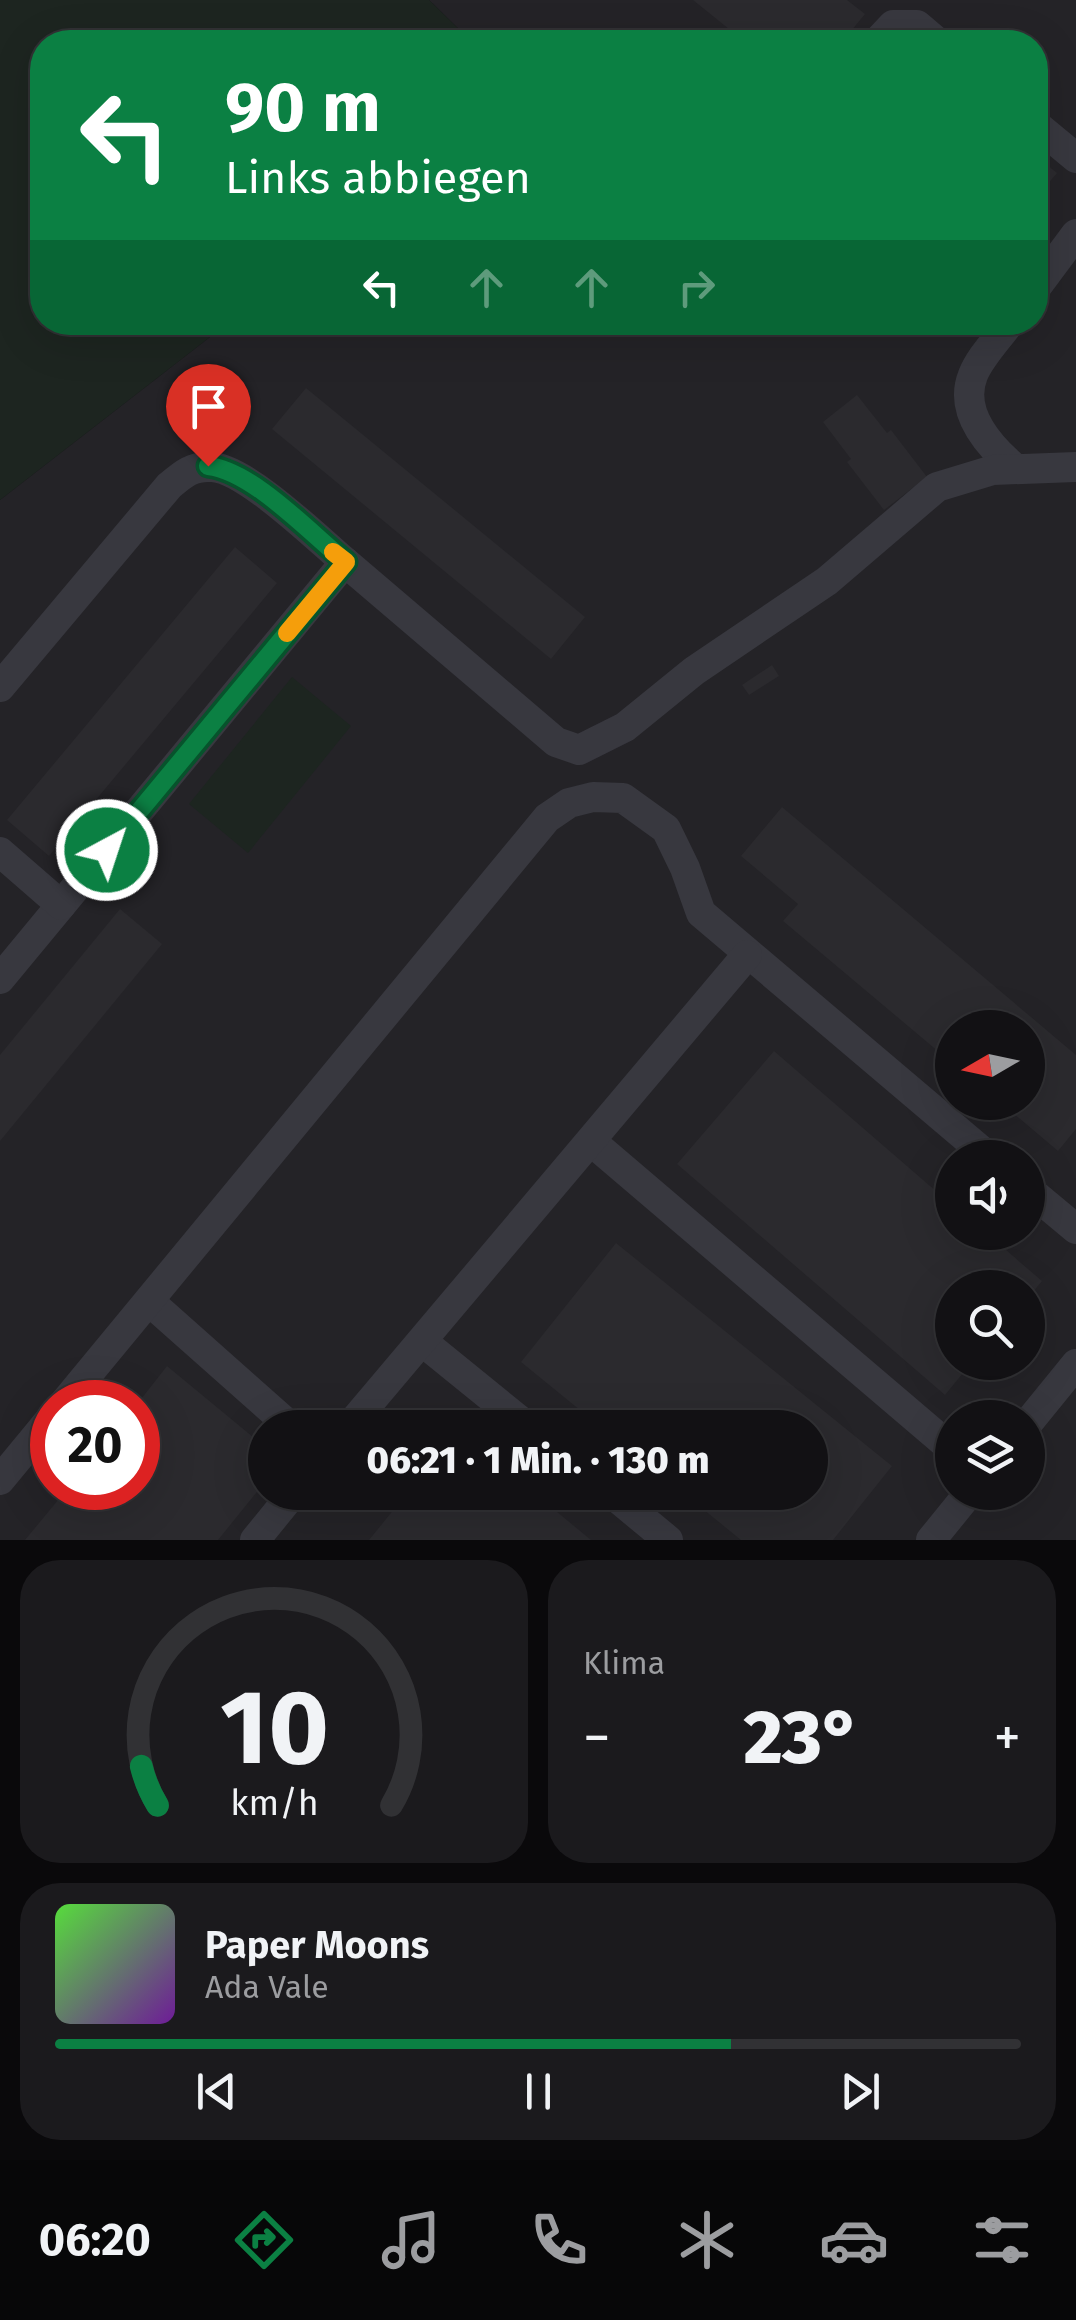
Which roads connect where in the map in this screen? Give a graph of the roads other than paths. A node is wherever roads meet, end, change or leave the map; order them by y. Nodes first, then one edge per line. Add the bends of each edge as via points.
1 (925, 22) edge
2 (887, 30) edge
3 (1048, 135) edge
4 (1076, 158) edge
5 (1076, 234) edge
6 (1048, 272) edge
7 (1001, 335) edge
8 (1076, 467) edge
9 (1016, 468) junction
10 (346, 562) junction
11 (0, 687) edge
12 (0, 852) edge
13 (61, 905) junction
14 (747, 955) junction
15 (0, 979) edge
16 (968, 1140) edge
17 (592, 1142) junction
18 (1045, 1203) edge
19 (1076, 1229) edge
20 (150, 1301) junction
21 (423, 1342) junction
22 (1076, 1364) edge
23 (84, 1380) edge
24 (1045, 1402) edge
25 (272, 1410) edge
26 (364, 1410) edge
27 (507, 1410) edge
28 (935, 1435) edge
29 (30, 1444) edge
30 (0, 1480) edge
31 (279, 1510) edge
32 (632, 1510) edge
33 (955, 1510) edge
34 (255, 1540) edge
35 (668, 1540) edge
36 (931, 1540) edge

1 - 2 lane
3 - 4 lane
5 - 6 lane
7 - 9 lane via 972,376 970,409 995,450
8 - 9 lane
9 - 10 lane via 937,488 827,581 625,726 579,750 556,742
10 - 11 lane via 225,468 189,469
10 - 13 lane
12 - 13 lane
13 - 15 lane
14 - 16 lane
14 - 17 lane
14 - 20 lane via 701,913 666,829 623,798 570,803 547,818
17 - 21 lane
17 - 28 lane
18 - 19 lane
20 - 23 lane
20 - 25 lane
21 - 26 lane
21 - 27 lane
22 - 24 lane
29 - 30 lane
31 - 34 lane
32 - 35 lane
33 - 36 lane

